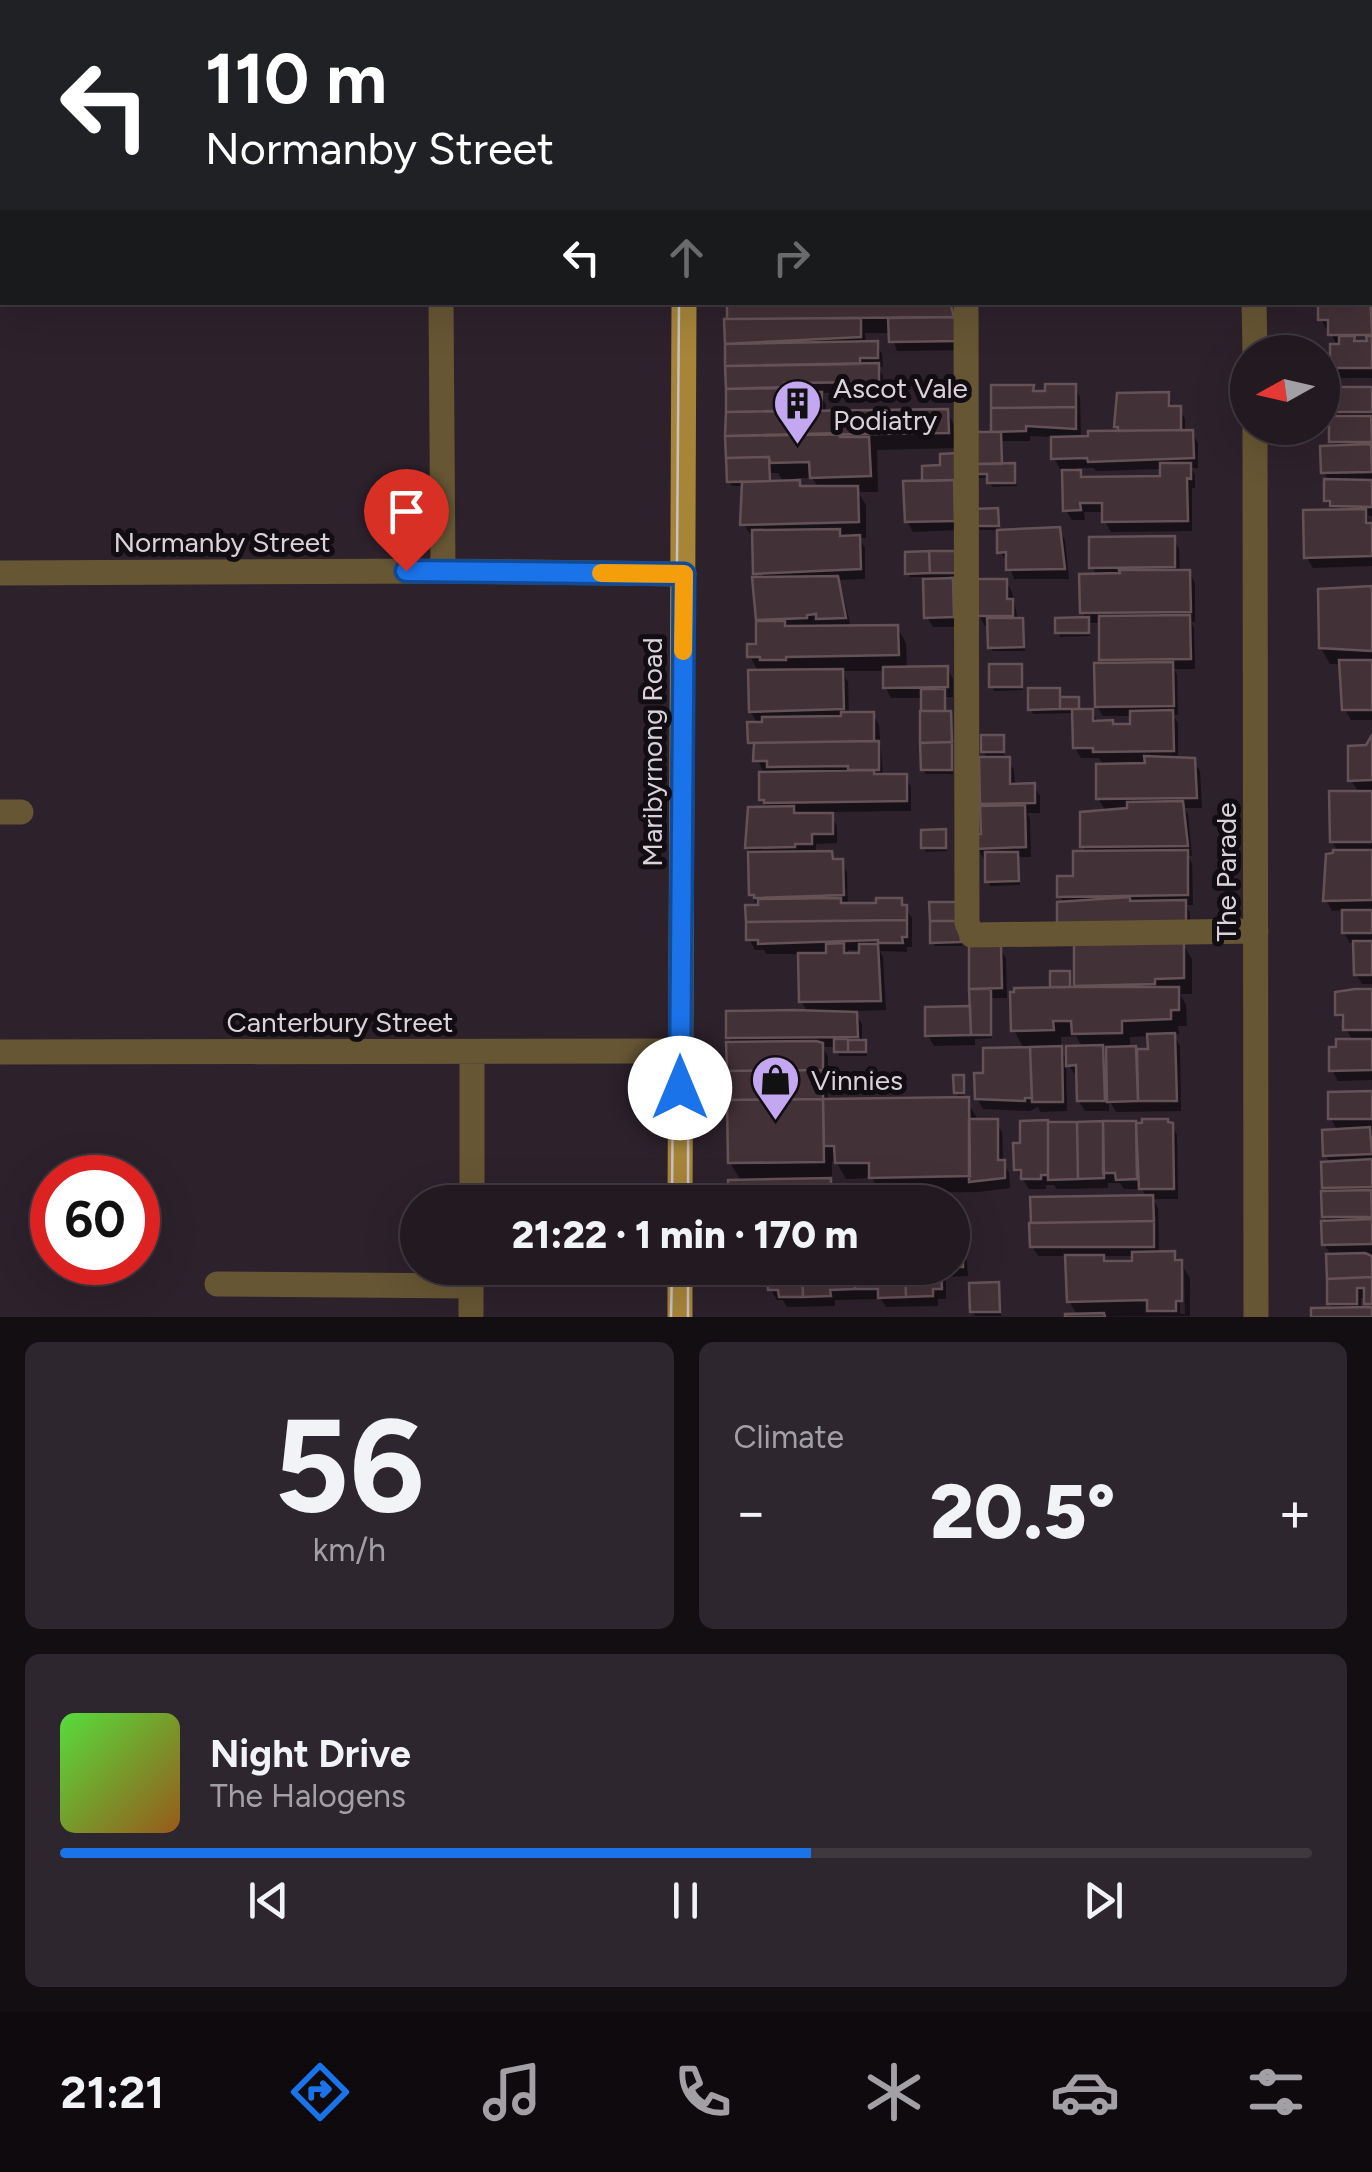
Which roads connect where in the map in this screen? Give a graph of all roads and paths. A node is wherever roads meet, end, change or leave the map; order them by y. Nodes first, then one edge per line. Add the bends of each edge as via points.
1 (442, 305) edge
2 (684, 305) edge
3 (966, 305) edge
4 (1254, 305) edge
5 (1254, 335) edge
6 (1255, 445) edge
7 (442, 571) junction
8 (0, 573) edge
9 (684, 574) junction
10 (1256, 932) junction
11 (680, 1050) junction
12 (0, 1052) edge
13 (472, 1052) junction
14 (472, 1185) edge
15 (680, 1185) edge
16 (400, 1279) edge
17 (217, 1284) dead end
18 (471, 1285) edge
19 (680, 1285) edge
20 (471, 1317) edge
21 (680, 1317) edge
22 (1256, 1317) edge

1 - 7 street
2 - 9 main road, Maribyrnong Road
3 - 10 street via 966,924 972,935
4 - 5 street
6 - 10 street, The Parade
7 - 8 street, Normanby Street
7 - 9 street, Normanby Street
9 - 11 main road, Maribyrnong Road
10 - 22 street, The Parade
11 - 13 street, Canterbury Street
11 - 15 main road, Maribyrnong Road
12 - 13 street, Canterbury Street
13 - 14 street
16 - 17 street
18 - 20 street
19 - 21 main road

